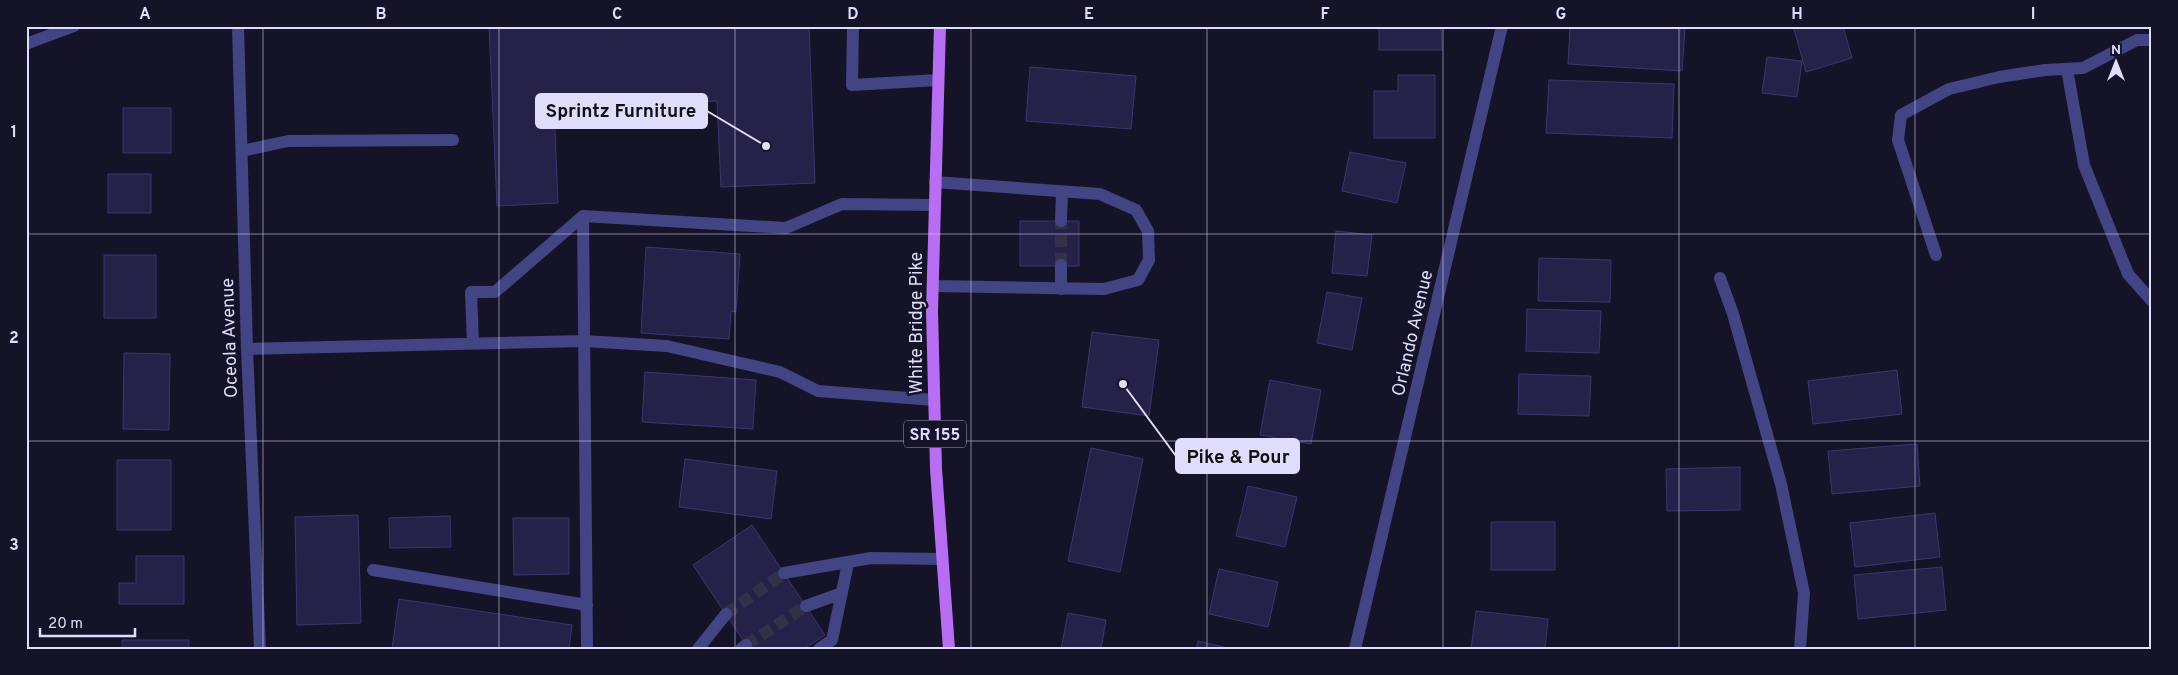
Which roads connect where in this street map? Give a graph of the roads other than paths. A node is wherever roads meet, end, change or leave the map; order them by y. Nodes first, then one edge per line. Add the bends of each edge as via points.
1 (74, 26) edge
2 (238, 26) edge
3 (853, 26) edge
4 (940, 26) edge
5 (1502, 26) edge
6 (2152, 40) edge
7 (26, 44) edge
8 (2067, 69) junction
9 (938, 80) junction
10 (453, 140) dead end
11 (242, 152) junction
12 (936, 182) junction
13 (1062, 192) junction
14 (935, 205) junction
15 (583, 216) junction
16 (1061, 221) tunnel mouth
17 (1936, 255) dead end
18 (1060, 265) tunnel mouth
19 (1720, 278) dead end
20 (933, 286) junction
21 (1061, 289) junction
22 (2152, 301) edge
23 (584, 341) junction
24 (473, 343) junction
25 (247, 349) junction
26 (934, 400) junction
27 (942, 559) junction
28 (848, 563) junction
29 (374, 570) dead end
30 (784, 573) tunnel mouth
31 (842, 593) junction
32 (587, 606) junction
33 (806, 606) tunnel mouth
34 (726, 614) tunnel mouth
35 (260, 649) edge
36 (587, 649) edge
37 (698, 649) edge
38 (819, 649) edge
39 (949, 649) edge
40 (1355, 649) edge
41 (1800, 649) edge

1 - 7 street
2 - 11 street, Oceola Avenue
3 - 9 street via 852,85
4 - 9 main road, White Bridge Pike / SR 155
5 - 40 street, Orlando Avenue
6 - 8 street via 2137,40 2083,68
8 - 17 street via 1999,77 1950,89 1901,116 1898,140
8 - 22 street via 2084,165 2128,274
9 - 12 main road, White Bridge Pike / SR 155
10 - 11 street via 288,141
11 - 25 street, Oceola Avenue
12 - 13 street
12 - 14 main road, White Bridge Pike / SR 155
13 - 16 street
13 - 21 street via 1100,194 1136,210 1148,231 1150,260 1138,280 1104,289
14 - 15 street via 842,204 786,228
14 - 20 main road, White Bridge Pike / SR 155
15 - 23 street
15 - 24 street via 495,292 472,292
18 - 21 street
19 - 41 street via 1785,502 1804,593
20 - 21 street
20 - 26 main road, White Bridge Pike / SR 155
23 - 24 street
23 - 26 street via 667,346 780,372 818,391
23 - 32 street
24 - 25 street
25 - 35 street, Oceola Avenue
26 - 27 main road, White Bridge Pike / SR 155
27 - 28 street via 871,558
27 - 39 main road, White Bridge Pike / SR 155
28 - 30 street
28 - 31 street
29 - 32 street
31 - 33 street
31 - 38 street via 832,640
32 - 36 street
34 - 37 street

